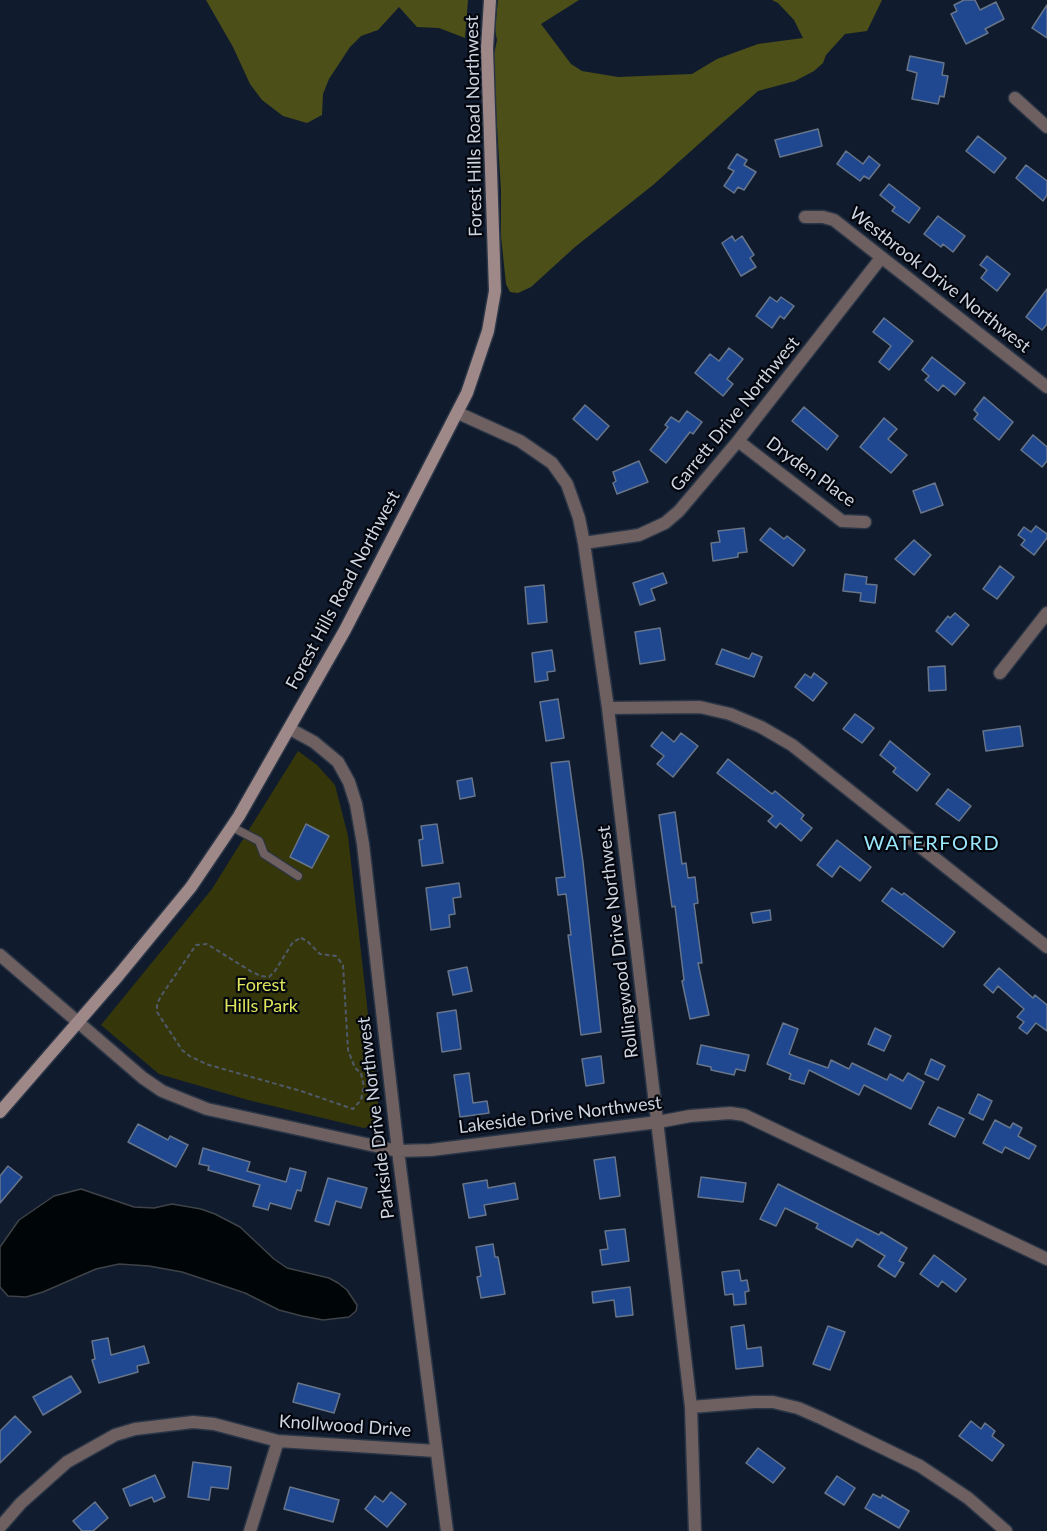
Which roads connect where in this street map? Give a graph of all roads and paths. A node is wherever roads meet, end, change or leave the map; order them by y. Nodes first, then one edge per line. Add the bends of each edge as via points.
1 (490, 0) edge
2 (1015, 98) dead end
3 (1047, 127) edge
4 (805, 218) dead end
5 (881, 258) junction
6 (1047, 387) edge
7 (458, 413) junction
8 (738, 441) junction
9 (865, 522) dead end
10 (584, 543) junction
11 (1047, 613) edge
12 (1000, 673) dead end
13 (608, 708) junction
14 (290, 729) junction
15 (232, 827) junction
16 (298, 876) dead end
17 (1047, 947) edge
18 (0, 955) edge
19 (78, 1021) junction
20 (346, 1108) joint
21 (0, 1112) edge
22 (658, 1122) junction
23 (398, 1151) junction
24 (1047, 1260) edge
25 (691, 1407) junction
26 (278, 1441) junction
27 (436, 1451) junction
28 (0, 1527) edge
29 (250, 1531) edge
30 (447, 1531) edge
31 (695, 1531) edge
32 (1006, 1531) edge

1 - 7 main road, Forest Hills Road Northwest via 487,48 495,291 488,331
2 - 3 street
4 - 5 street, Westbrook Drive Northwest via 834,220
5 - 6 street, Westbrook Drive Northwest
5 - 8 street, Garrett Drive Northwest
7 - 10 street, Rollingwood Drive Northwest via 520,441 552,463 567,484
7 - 14 main road, Forest Hills Road Northwest
8 - 9 street, Dryden Place via 842,521
8 - 10 street, Garrett Drive Northwest via 665,523 639,535
10 - 13 street, Rollingwood Drive Northwest
11 - 12 street
13 - 17 street via 700,707 761,727 792,745
13 - 22 street, Rollingwood Drive Northwest
14 - 15 main road, Forest Hills Road Northwest
14 - 23 street, Parkside Drive Northwest via 338,762 354,794
15 - 16 lane via 259,841 264,854
15 - 19 main road, Forest Hills Road Northwest via 191,887
18 - 19 street, Lakeside Drive Northwest
19 - 21 main road, Forest Hills Road Northwest
19 - 23 street, Lakeside Drive Northwest via 143,1078 185,1101 242,1118
20 - 20 path via 209,1065 182,1050 157,1012 157,1004 196,945 207,944 261,976 275,971 293,942 301,938 320,954 336,956 341,961 348,1050 364,1087 356,1106
22 - 23 street, Lakeside Drive Northwest
22 - 24 street, Lakeside Drive Northwest via 690,1116 744,1115
22 - 25 street, Rollingwood Drive Northwest
23 - 27 street, Parkside Drive Northwest
25 - 31 street, Rollingwood Drive Northwest
25 - 32 street via 773,1402 798,1408 920,1466 968,1498
26 - 27 street, Knollwood Drive
26 - 28 street, Knollwood Drive via 193,1422 125,1432 67,1462
26 - 29 street
27 - 30 street, Parkside Drive Northwest

